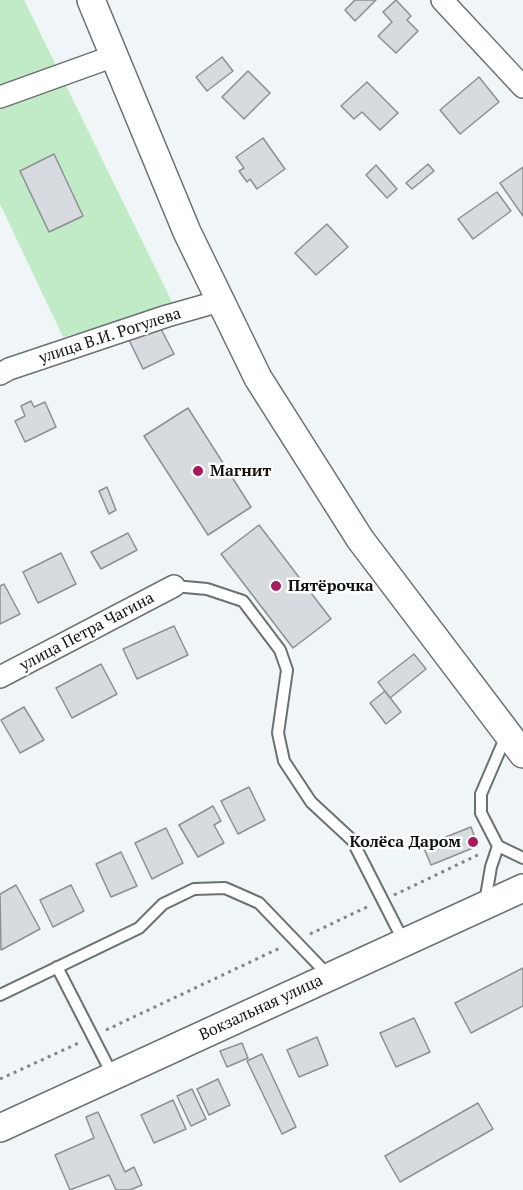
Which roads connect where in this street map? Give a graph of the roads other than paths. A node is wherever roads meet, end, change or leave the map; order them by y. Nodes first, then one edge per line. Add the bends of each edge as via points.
1 (91, 0) edge
2 (442, 0) edge
3 (114, 57) junction
4 (523, 87) edge
5 (0, 97) edge
6 (220, 300) junction
7 (0, 374) edge
8 (174, 586) joint
9 (0, 677) edge
10 (515, 743) edge
11 (498, 846) junction
12 (523, 858) edge
13 (523, 888) edge
14 (485, 905) junction
15 (404, 942) junction
16 (57, 967) junction
17 (330, 977) junction
18 (0, 995) edge
19 (113, 1076) junction
20 (0, 1128) edge

1 - 3 street
2 - 4 street
3 - 5 street
3 - 6 street via 187,232
6 - 7 street, улица В.И. Рогулева
6 - 10 street via 258,378 360,539
8 - 9 street, улица Петра Чагина
8 - 15 lane via 207,590 243,601 280,650 287,670 279,733 284,760 310,802 352,840
10 - 11 lane via 481,794 481,813
11 - 12 lane
11 - 14 lane
13 - 14 street, Вокзальная улица
14 - 15 street, Вокзальная улица
15 - 17 street, Вокзальная улица
16 - 17 lane via 139,928 163,904 194,889 225,888 259,903
16 - 18 lane
16 - 19 lane
17 - 19 street, Вокзальная улица
19 - 20 street, Вокзальная улица

